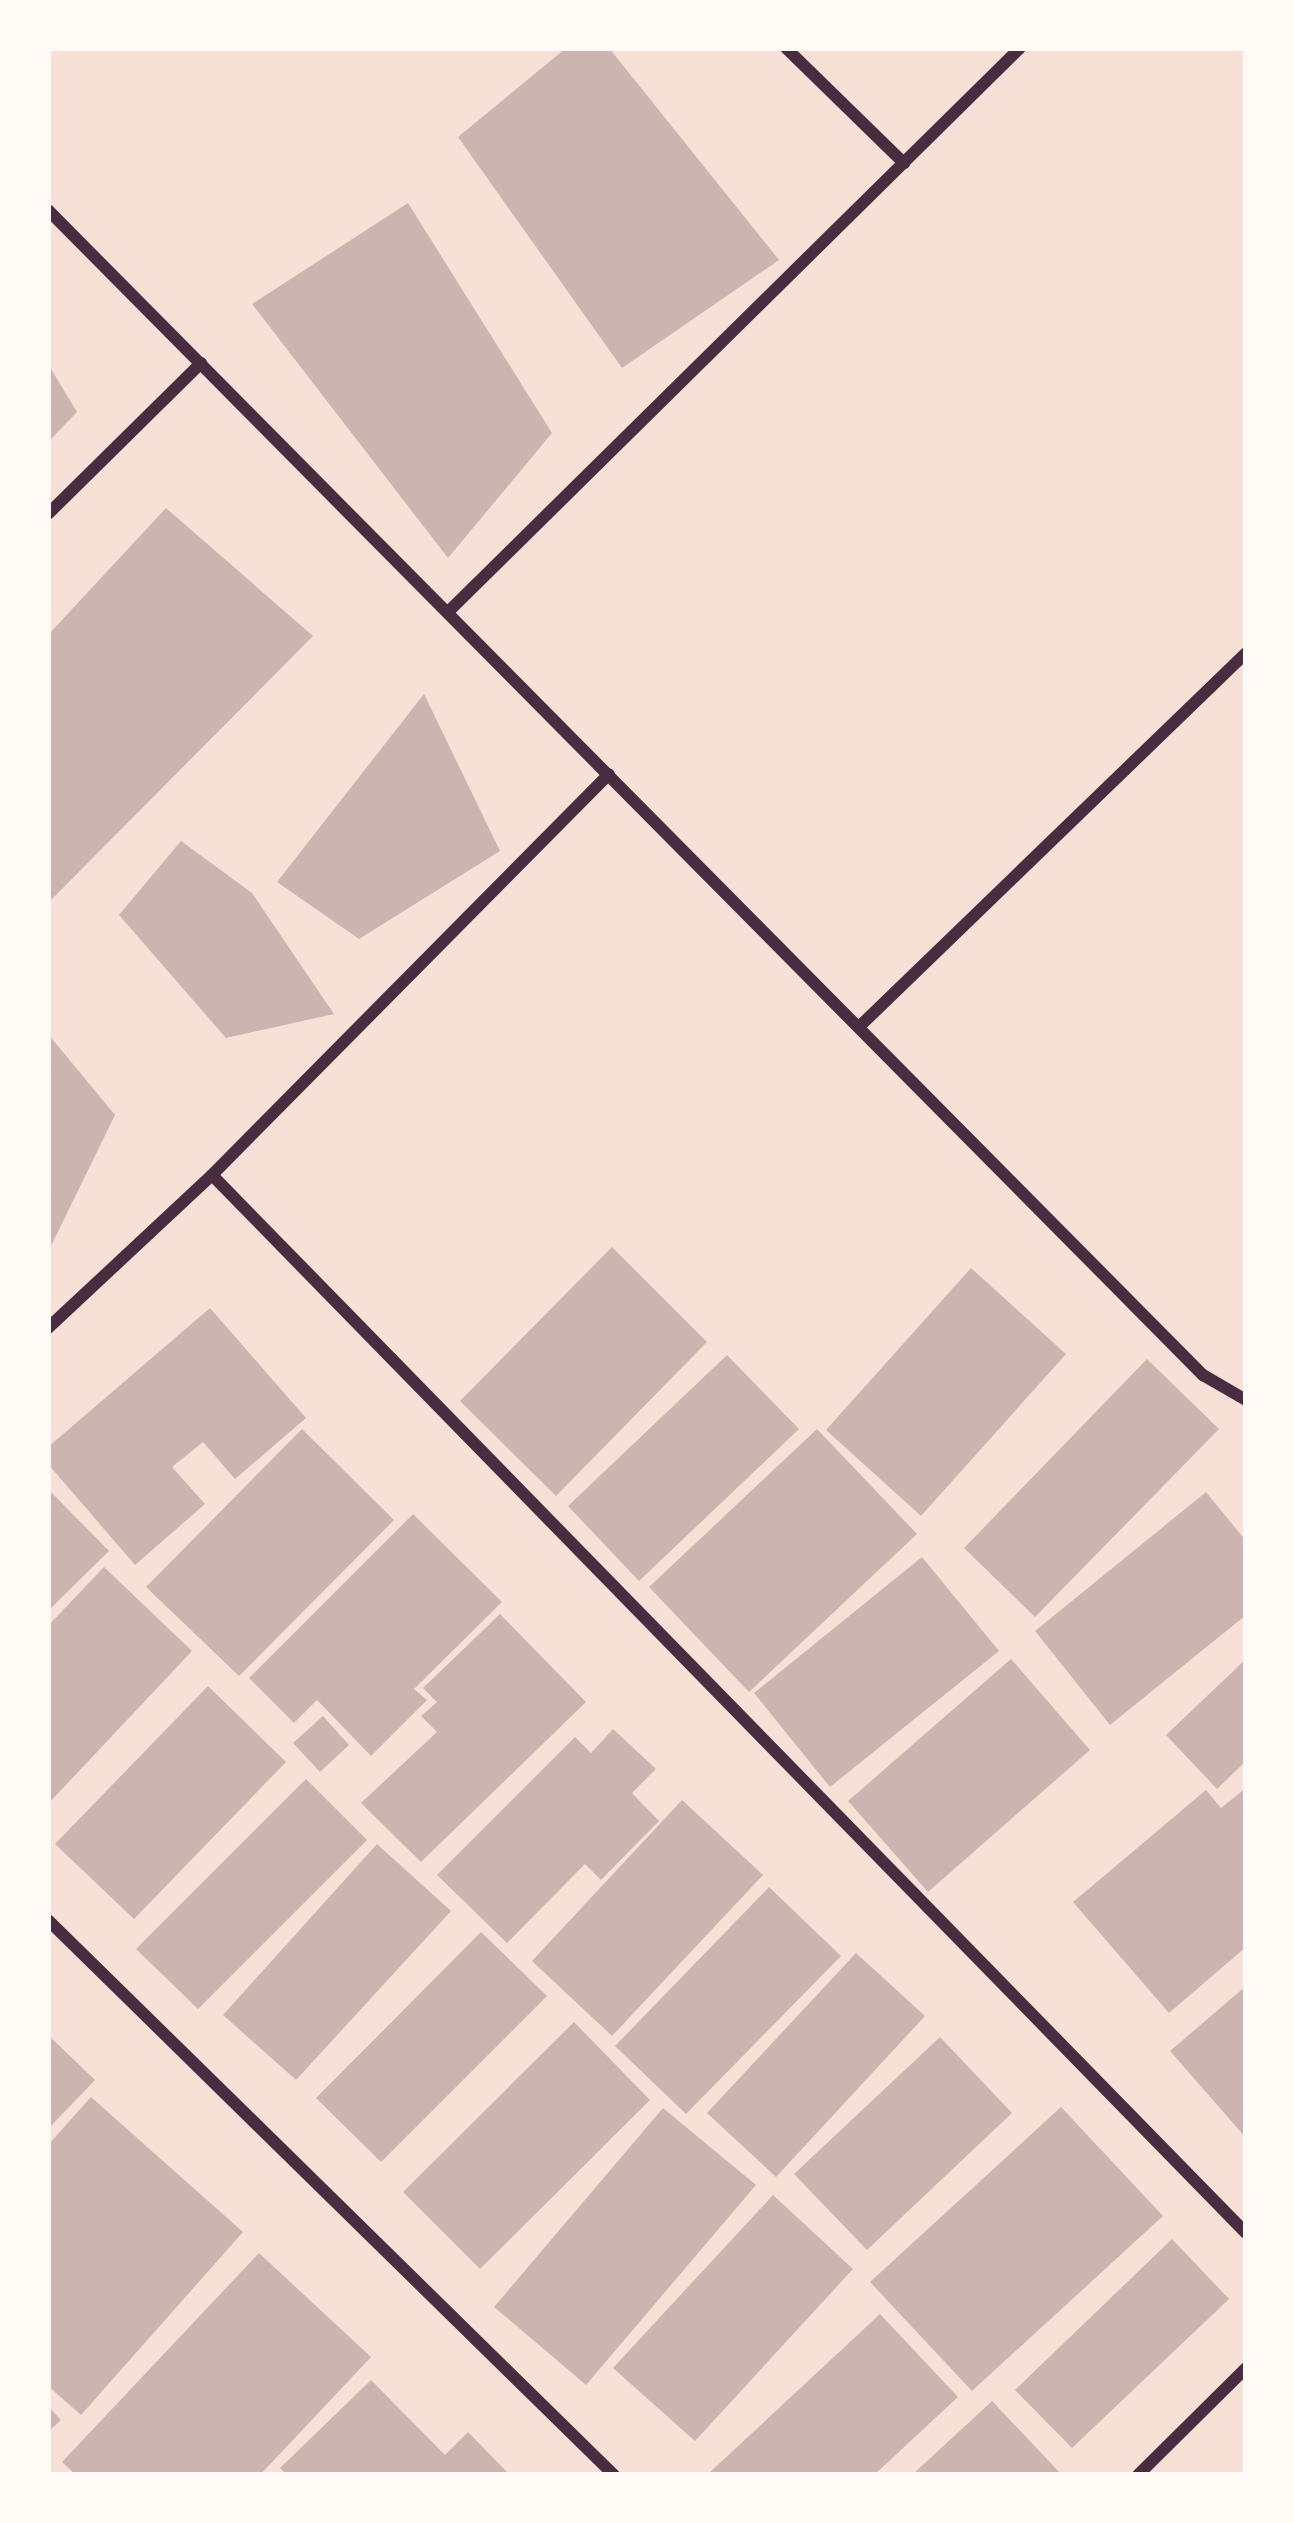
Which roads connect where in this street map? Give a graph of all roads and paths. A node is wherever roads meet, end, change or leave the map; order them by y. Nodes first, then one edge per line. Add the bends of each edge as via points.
1 (786, 48) edge
2 (1020, 48) edge
3 (904, 163) junction
4 (48, 210) edge
5 (200, 363) junction
6 (48, 514) edge
7 (448, 612) junction
8 (1246, 653) edge
9 (609, 774) junction
10 (861, 1025) junction
11 (212, 1175) junction
12 (48, 1328) edge
13 (1246, 1400) edge
14 (48, 1920) edge
15 (1246, 2234) edge
16 (1246, 2368) edge
17 (614, 2475) edge
18 (1138, 2475) edge

1 - 3 street
2 - 3 street
3 - 7 street
4 - 5 street
5 - 6 street
5 - 7 street
7 - 9 street
8 - 10 street
9 - 10 street
9 - 11 street
10 - 13 street via 1203,1375
11 - 12 street
11 - 15 street
14 - 17 street
16 - 18 street

